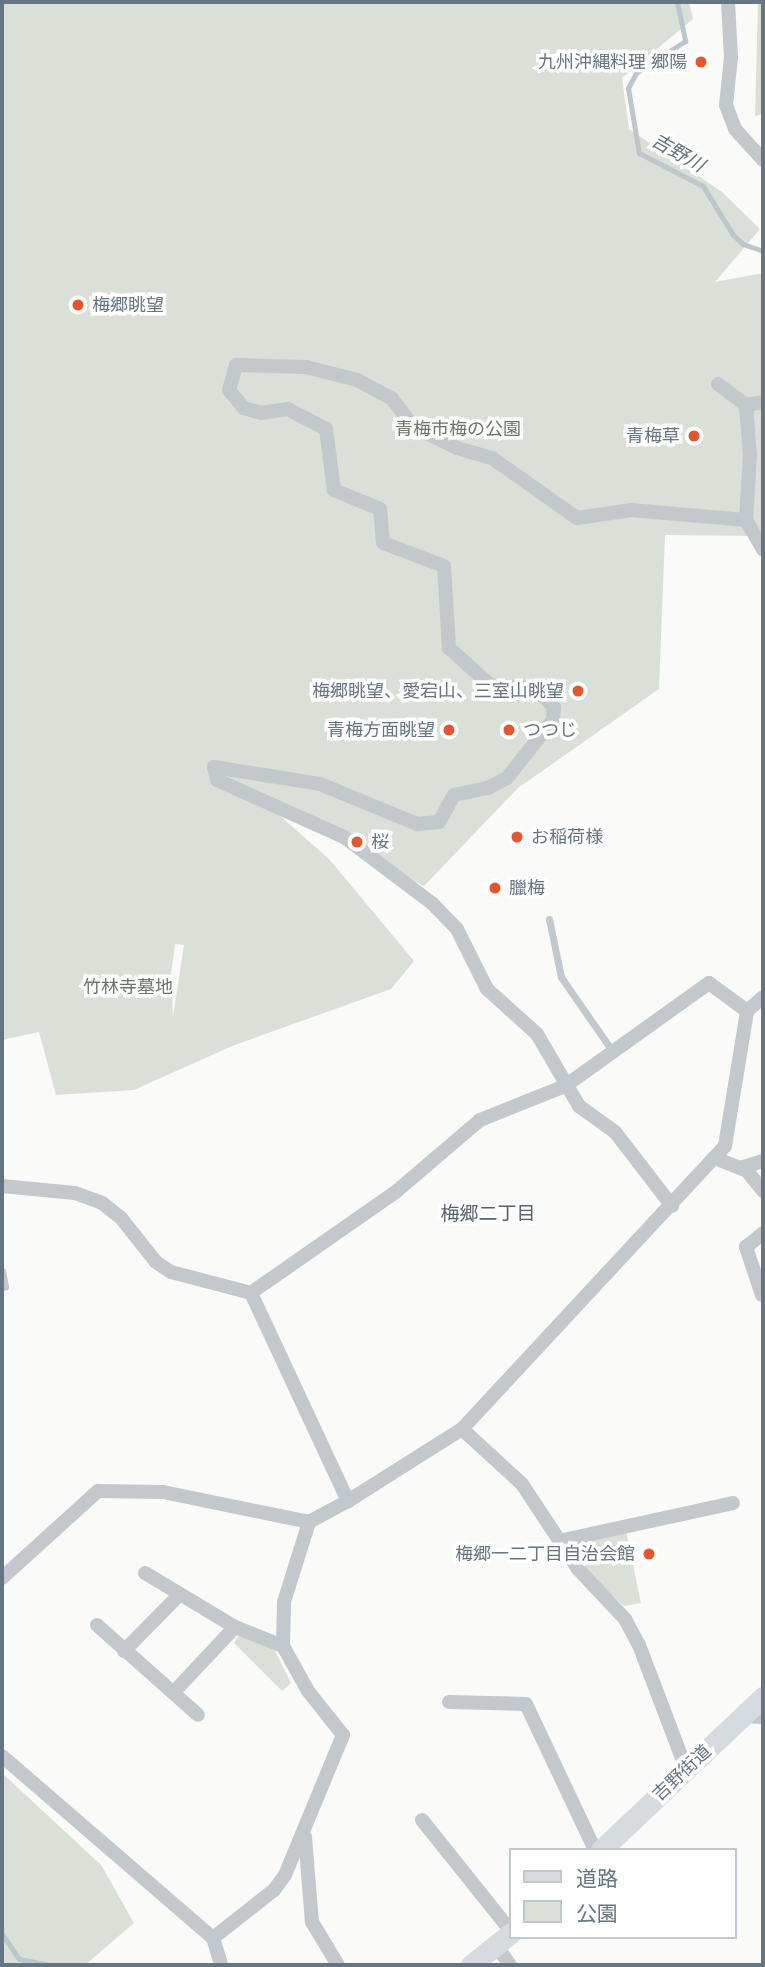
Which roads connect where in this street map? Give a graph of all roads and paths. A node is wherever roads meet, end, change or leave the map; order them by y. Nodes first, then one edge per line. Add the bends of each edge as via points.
1 (728, 2) edge
2 (763, 160) edge
3 (718, 384) dead end
4 (763, 402) edge
5 (746, 405) junction
6 (746, 520) junction
7 (763, 550) edge
8 (549, 919) dead end
9 (763, 997) edge
10 (747, 1011) junction
11 (615, 1055) junction
12 (565, 1086) junction
13 (715, 1158) junction
14 (763, 1161) edge
15 (740, 1168) junction
16 (2, 1186) edge
17 (763, 1191) edge
18 (672, 1206) junction
19 (763, 1233) edge
20 (2, 1271) edge
21 (5, 1287) dead end
22 (251, 1293) junction
23 (762, 1295) edge
24 (462, 1429) junction
25 (348, 1501) junction
26 (733, 1503) dead end
27 (309, 1522) junction
28 (559, 1541) junction
29 (145, 1573) dead end
30 (2, 1578) edge
31 (179, 1595) junction
32 (97, 1625) dead end
33 (235, 1627) junction
34 (283, 1646) junction
35 (124, 1651) junction
36 (173, 1693) junction
37 (763, 1697) edge
38 (449, 1702) dead end
39 (198, 1715) dead end
40 (753, 1717) edge
41 (2, 1756) edge
42 (685, 1769) junction
43 (422, 1821) dead end
44 (305, 1822) junction
45 (594, 1848) edge
46 (603, 1848) edge
47 (506, 1937) edge
48 (213, 1938) junction
49 (221, 1965) edge
50 (338, 1965) edge
51 (471, 1965) edge
52 (510, 1965) edge

1 - 2 street via 731,57 726,105 735,129
3 - 5 street
4 - 5 street
5 - 6 street via 750,455
6 - 7 street
6 - 12 street via 631,510 578,518 492,458 457,448 414,427 392,399 357,380 306,367 236,365 229,390 244,408 261,413 288,409 326,429 334,490 380,509 383,543 444,566 449,648 489,685 535,688 554,707 553,720 507,778 488,789 454,795 439,822 417,824 320,784 214,766 217,780 344,837 433,904 457,929 487,989 537,1034
8 - 11 lane via 562,977
9 - 10 street
10 - 11 street via 709,984
10 - 13 street via 725,1146
11 - 12 street
12 - 18 street via 579,1106 615,1132
12 - 22 street via 480,1119 397,1191
13 - 15 street
13 - 18 street
14 - 15 street
15 - 17 street
16 - 22 street via 75,1193 102,1203 121,1218 156,1262 171,1272
18 - 24 street
19 - 23 street via 746,1247
20 - 21 lane
22 - 25 street
24 - 25 street
24 - 28 street via 522,1484
25 - 27 street
26 - 28 street
27 - 30 street via 163,1492 99,1491
27 - 34 street via 284,1602
28 - 42 street via 578,1569 625,1619
29 - 31 street
31 - 33 street
31 - 35 street
32 - 35 street
33 - 34 street
33 - 36 street
34 - 44 street via 308,1691 343,1735
35 - 36 street
36 - 39 street
37 - 40 main road, 吉野街道
38 - 45 street via 526,1704
40 - 42 main road, 吉野街道
41 - 48 street
42 - 46 main road, 吉野街道
43 - 47 street
44 - 48 street via 291,1864 274,1890
44 - 50 street via 305,1882 312,1922
47 - 51 main road
47 - 52 street
48 - 49 street

